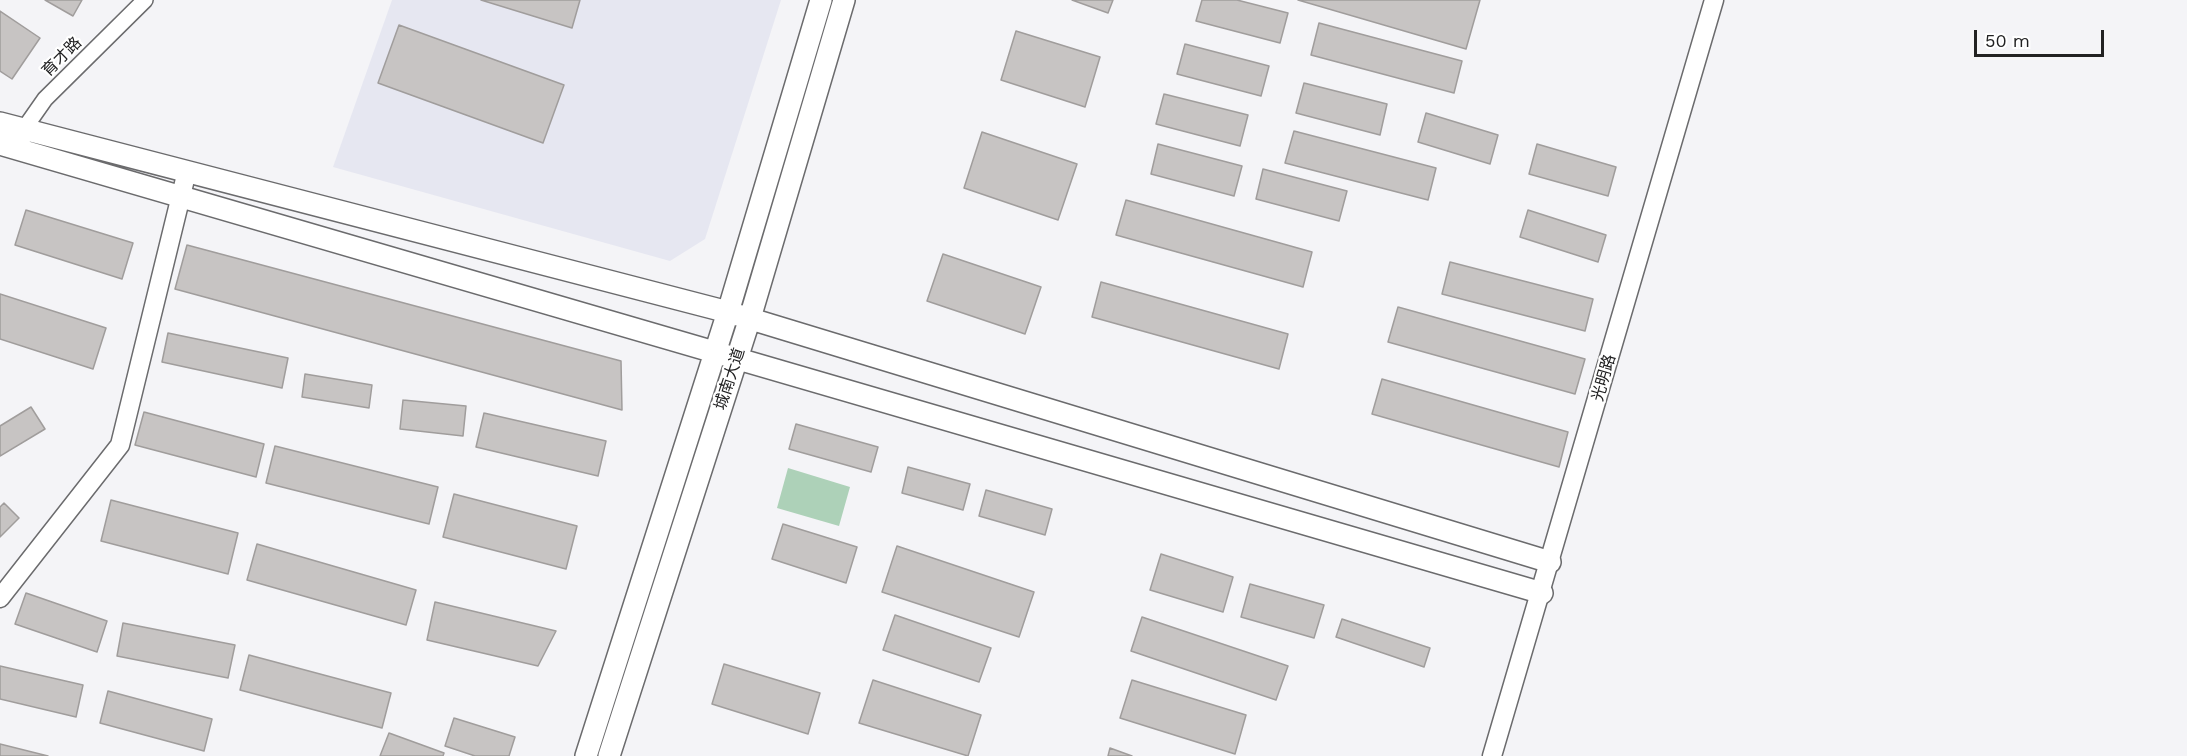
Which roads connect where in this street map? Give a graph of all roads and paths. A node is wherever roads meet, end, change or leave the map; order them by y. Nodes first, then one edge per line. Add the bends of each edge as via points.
1 (145, 0) edge
2 (821, 0) edge
3 (844, 0) edge
4 (1714, 0) edge
5 (0, 123) edge
6 (24, 129) junction
7 (0, 144) edge
8 (27, 151) junction
9 (187, 171) junction
10 (181, 196) junction
11 (728, 312) junction
12 (750, 318) junction
13 (716, 352) junction
14 (737, 358) junction
15 (1550, 562) junction
16 (1542, 593) junction
17 (0, 598) edge
18 (586, 756) edge
19 (609, 756) edge
20 (1492, 756) edge

1 - 6 street, 育才路 via 45,99
2 - 11 main road, 城南大道
3 - 12 main road, 城南大道
4 - 15 street, 光明路
5 - 6 main road
6 - 8 street
6 - 9 main road
7 - 8 main road
8 - 10 main road
9 - 10 street
9 - 11 main road
10 - 13 main road
10 - 17 street via 120,445
11 - 12 main road
11 - 13 main road, 城南大道
12 - 14 main road, 城南大道
12 - 15 main road
13 - 14 main road
13 - 18 main road, 城南大道
14 - 16 main road
14 - 19 main road, 城南大道
15 - 16 street, 光明路
16 - 20 street, 光明路

